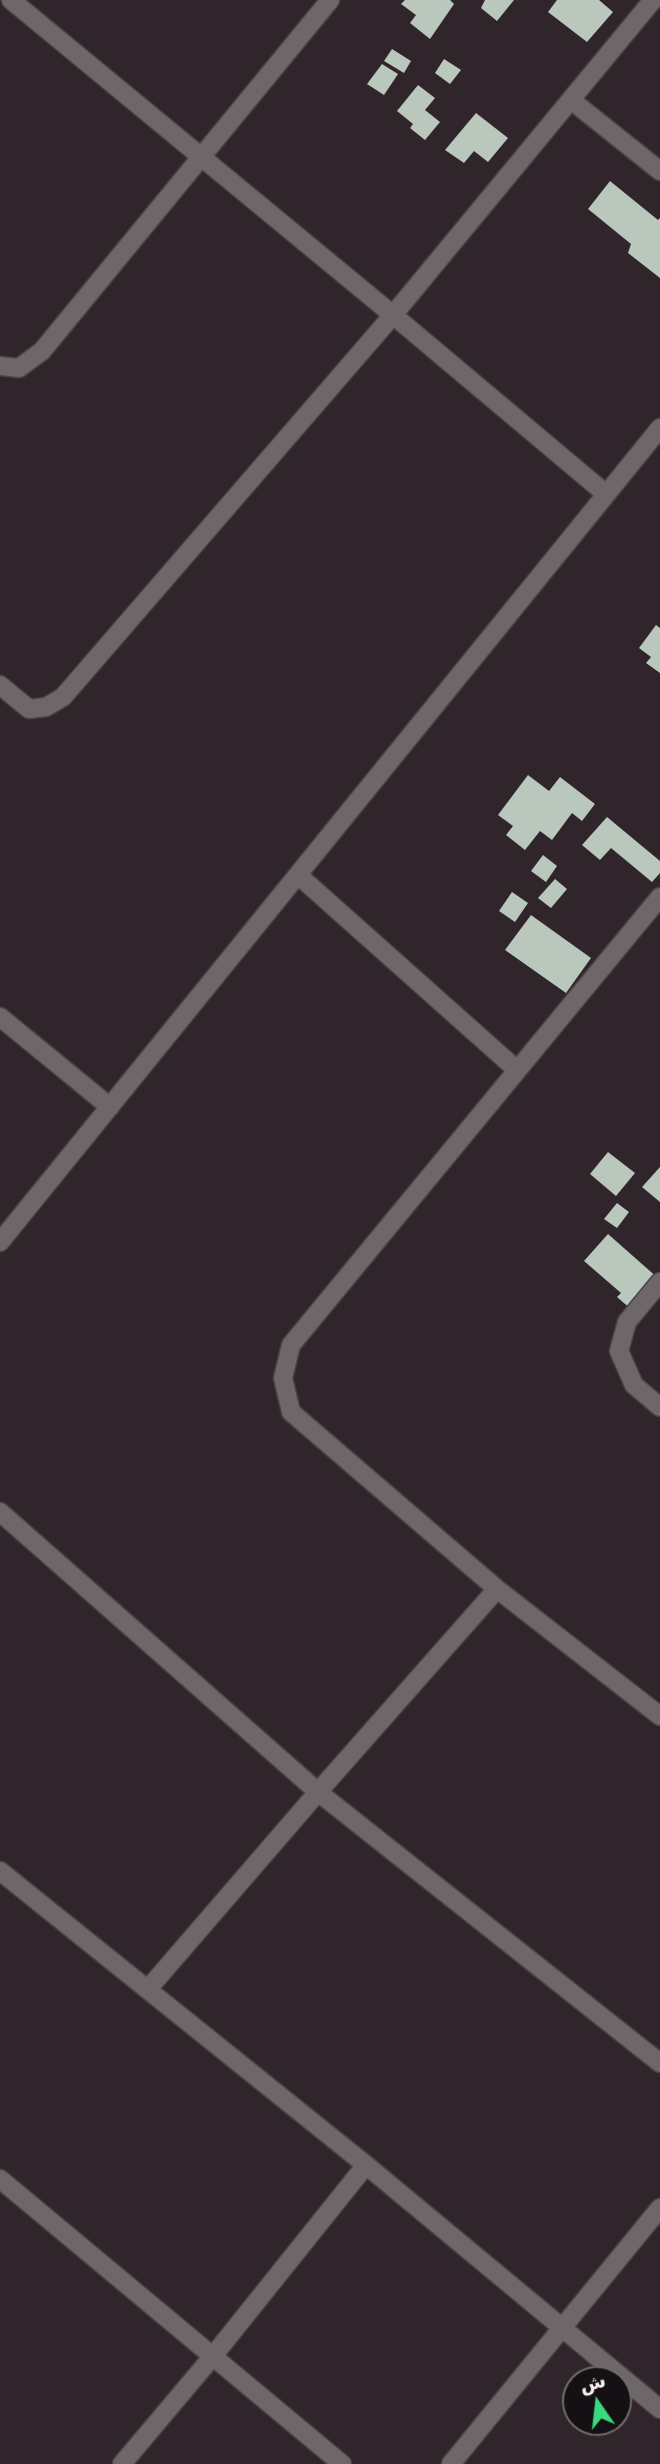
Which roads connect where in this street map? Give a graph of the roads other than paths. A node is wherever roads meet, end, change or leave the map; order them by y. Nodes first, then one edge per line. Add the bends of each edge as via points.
1 (11, 0) edge
2 (330, 0) edge
3 (653, 0) edge
4 (571, 100) junction
5 (202, 157) junction
6 (660, 171) edge
7 (393, 315) junction
8 (0, 366) edge
9 (660, 428) edge
10 (606, 494) junction
11 (0, 685) edge
12 (298, 875) junction
13 (660, 897) edge
14 (0, 1017) edge
15 (517, 1070) junction
16 (110, 1107) junction
17 (0, 1242) edge
18 (660, 1282) edge
19 (660, 1407) edge
20 (0, 1512) edge
21 (497, 1589) junction
22 (660, 1716) edge
23 (318, 1791) junction
24 (0, 1871) edge
25 (148, 1989) junction
26 (660, 2063) edge
27 (366, 2165) junction
28 (0, 2179) edge
29 (660, 2208) edge
30 (562, 2329) junction
31 (214, 2356) junction
32 (660, 2409) edge
33 (122, 2464) edge
34 (342, 2464) edge
35 (451, 2464) edge

1 - 5 street
2 - 5 street
3 - 4 street
4 - 6 street
4 - 7 street
5 - 7 street
5 - 8 street via 42,351 19,368
7 - 10 street
7 - 11 street via 63,697 46,707 29,709
9 - 10 street
10 - 12 street
12 - 15 street
12 - 16 street
13 - 15 street
14 - 16 street
15 - 21 street via 292,1345 283,1378 291,1412
16 - 17 street
18 - 19 street via 626,1322 619,1352 634,1385
20 - 23 street
21 - 22 street
21 - 23 street
23 - 25 street
23 - 26 street
24 - 25 street
25 - 27 street
27 - 30 street
27 - 31 street
28 - 31 street
29 - 30 street
30 - 32 street
30 - 35 street
31 - 33 street
31 - 34 street

